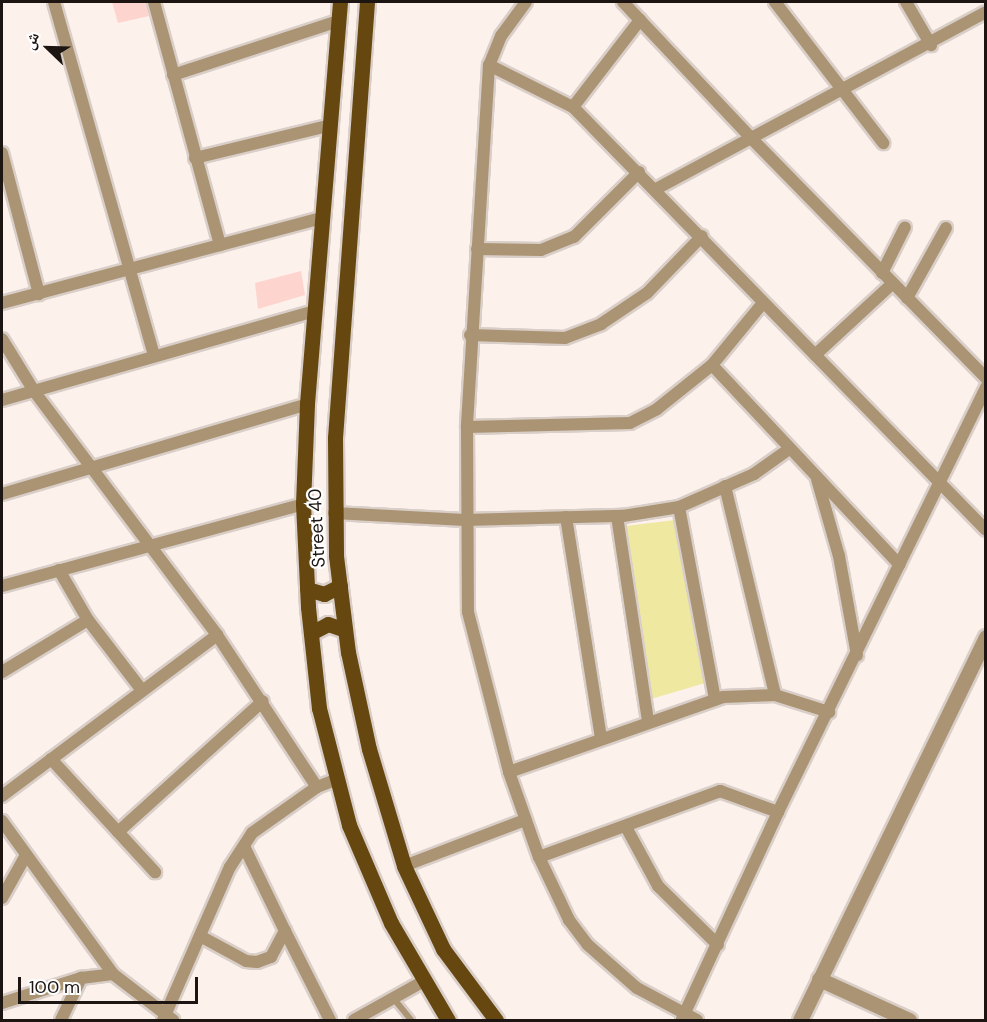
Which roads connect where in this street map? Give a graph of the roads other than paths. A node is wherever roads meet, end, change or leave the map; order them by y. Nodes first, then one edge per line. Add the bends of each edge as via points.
1 (54, 2) edge
2 (154, 2) edge
3 (340, 2) edge
4 (367, 2) edge
5 (526, 2) edge
6 (623, 2) edge
7 (775, 2) edge
8 (906, 2) edge
9 (986, 12) edge
10 (640, 20) junction
11 (338, 21) junction
12 (931, 45) junction
13 (489, 65) junction
14 (173, 75) junction
15 (843, 92) junction
16 (573, 108) junction
17 (331, 125) junction
18 (753, 140) junction
19 (883, 143) dead end
20 (2, 153) edge
21 (195, 158) junction
22 (639, 172) junction
23 (656, 189) junction
24 (322, 218) junction
25 (904, 227) dead end
26 (946, 228) dead end
27 (702, 236) junction
28 (220, 245) junction
29 (477, 249) junction
30 (129, 269) junction
31 (882, 273) junction
32 (893, 283) junction
33 (39, 294) junction
34 (907, 298) junction
35 (2, 303) edge
36 (763, 303) junction
37 (315, 310) junction
38 (470, 335) junction
39 (2, 339) edge
40 (154, 355) junction
41 (815, 355) junction
42 (711, 365) junction
43 (986, 378) edge
44 (986, 387) edge
45 (34, 391) junction
46 (2, 400) edge
47 (307, 404) junction
48 (467, 427) junction
49 (789, 449) junction
50 (89, 466) junction
51 (816, 477) junction
52 (940, 483) junction
53 (725, 486) junction
54 (2, 494) edge
55 (303, 504) junction
56 (679, 507) junction
57 (334, 513) junction
58 (618, 516) junction
59 (566, 517) junction
60 (465, 520) junction
61 (986, 530) edge
62 (151, 546) junction
63 (900, 565) junction
64 (59, 570) junction
65 (2, 586) edge
66 (340, 586) junction
67 (307, 589) junction
68 (88, 620) junction
69 (345, 630) junction
70 (311, 633) junction
71 (217, 635) junction
72 (986, 637) edge
73 (857, 655) junction
74 (2, 672) edge
75 (141, 689) junction
76 (775, 695) junction
77 (715, 699) junction
78 (263, 701) junction
79 (829, 712) junction
80 (648, 722) junction
81 (601, 738) junction
82 (51, 759) junction
83 (509, 772) junction
84 (335, 780) junction
85 (317, 787) junction
86 (2, 796) edge
87 (778, 812) junction
88 (525, 820) junction
89 (2, 821) edge
90 (626, 827) junction
91 (118, 832) junction
92 (244, 846) junction
93 (26, 855) junction
94 (539, 857) junction
95 (404, 866) junction
96 (155, 872) dead end
97 (2, 898) edge
98 (285, 932) junction
99 (200, 936) junction
100 (718, 945) junction
101 (113, 974) junction
102 (81, 978) junction
103 (819, 979) junction
104 (424, 981) junction
105 (394, 999) junction
106 (2, 1003) edge
107 (683, 1017) edge
108 (167, 1019) edge
109 (62, 1020) edge
110 (330, 1020) edge
111 (354, 1020) edge
112 (411, 1020) edge
113 (448, 1020) edge
114 (496, 1020) edge
115 (697, 1020) edge
116 (800, 1020) edge
117 (909, 1020) edge

1 - 30 street
2 - 14 street
3 - 11 main road, Street 40
4 - 57 main road, Street 40 via 335,438
5 - 13 street via 501,36
6 - 10 street
7 - 15 street
8 - 12 street
9 - 12 street
10 - 16 street
10 - 18 street
11 - 14 street
11 - 17 main road, Street 40
12 - 15 street
13 - 16 street
13 - 29 street
14 - 21 street
15 - 18 street
15 - 19 street
16 - 22 street
17 - 21 street
17 - 24 main road, Street 40
18 - 23 street
18 - 31 street
20 - 33 street
21 - 28 street
22 - 23 street
22 - 29 street via 574,237 541,250
23 - 27 street
24 - 28 street
24 - 37 main road, Street 40
25 - 31 street
26 - 34 street
27 - 36 street
27 - 38 street via 647,293 601,324 565,338
28 - 30 street
29 - 38 street
30 - 33 street
30 - 40 street
31 - 32 street
32 - 34 street
32 - 41 street
33 - 35 street
34 - 43 street
36 - 41 street
36 - 42 street
37 - 40 street
37 - 47 main road, Street 40
38 - 48 street
39 - 45 street
40 - 45 street
41 - 52 street
42 - 48 street via 657,409 630,423
42 - 49 street
44 - 52 street
45 - 46 street
45 - 50 street
47 - 50 street
47 - 55 main road, Street 40
48 - 60 street
49 - 51 street
49 - 53 street via 754,474
50 - 54 street
50 - 62 street
51 - 63 street
51 - 73 street via 839,556
52 - 61 street
52 - 63 street
53 - 56 street
53 - 76 street
55 - 62 street
55 - 67 main road, Street 40
56 - 58 street
56 - 77 street
57 - 60 street
57 - 66 main road, Street 40
58 - 59 street
58 - 80 street
59 - 60 street
59 - 81 street
60 - 83 street via 468,612
62 - 64 street
62 - 71 street
63 - 73 street
64 - 65 street
64 - 68 street
66 - 67 main road via 324,594
66 - 69 main road, Street 40
67 - 70 main road, Street 40
68 - 74 street
68 - 75 street
69 - 70 main road via 328,624
69 - 95 main road, Street 40 via 369,749
70 - 84 main road, Street 40 via 319,708
71 - 75 street
71 - 78 street
72 - 103 street
73 - 79 street
75 - 82 street
76 - 77 street
76 - 79 street
77 - 80 street
78 - 85 street
78 - 91 street
79 - 87 street
80 - 81 street
81 - 83 street
82 - 86 street
82 - 91 street
83 - 88 street
84 - 85 street
84 - 104 main road, Street 40 via 349,825 391,922
85 - 92 street via 252,833
87 - 90 street via 720,791
87 - 100 street
88 - 94 street
88 - 95 street
89 - 93 street
90 - 94 street
90 - 100 street via 658,886
91 - 96 street
92 - 98 street
92 - 99 street via 230,867
93 - 97 street
93 - 101 street
94 - 107 street via 569,920 588,945 637,988
95 - 114 main road, Street 40 via 443,948
98 - 99 street via 271,957 257,962 246,962
98 - 110 street
99 - 108 street
100 - 107 street
101 - 102 street
101 - 108 street
102 - 106 street
102 - 109 street
103 - 116 street
103 - 117 street
104 - 105 street
104 - 113 main road, Street 40
105 - 111 street
105 - 112 lane
107 - 115 street

